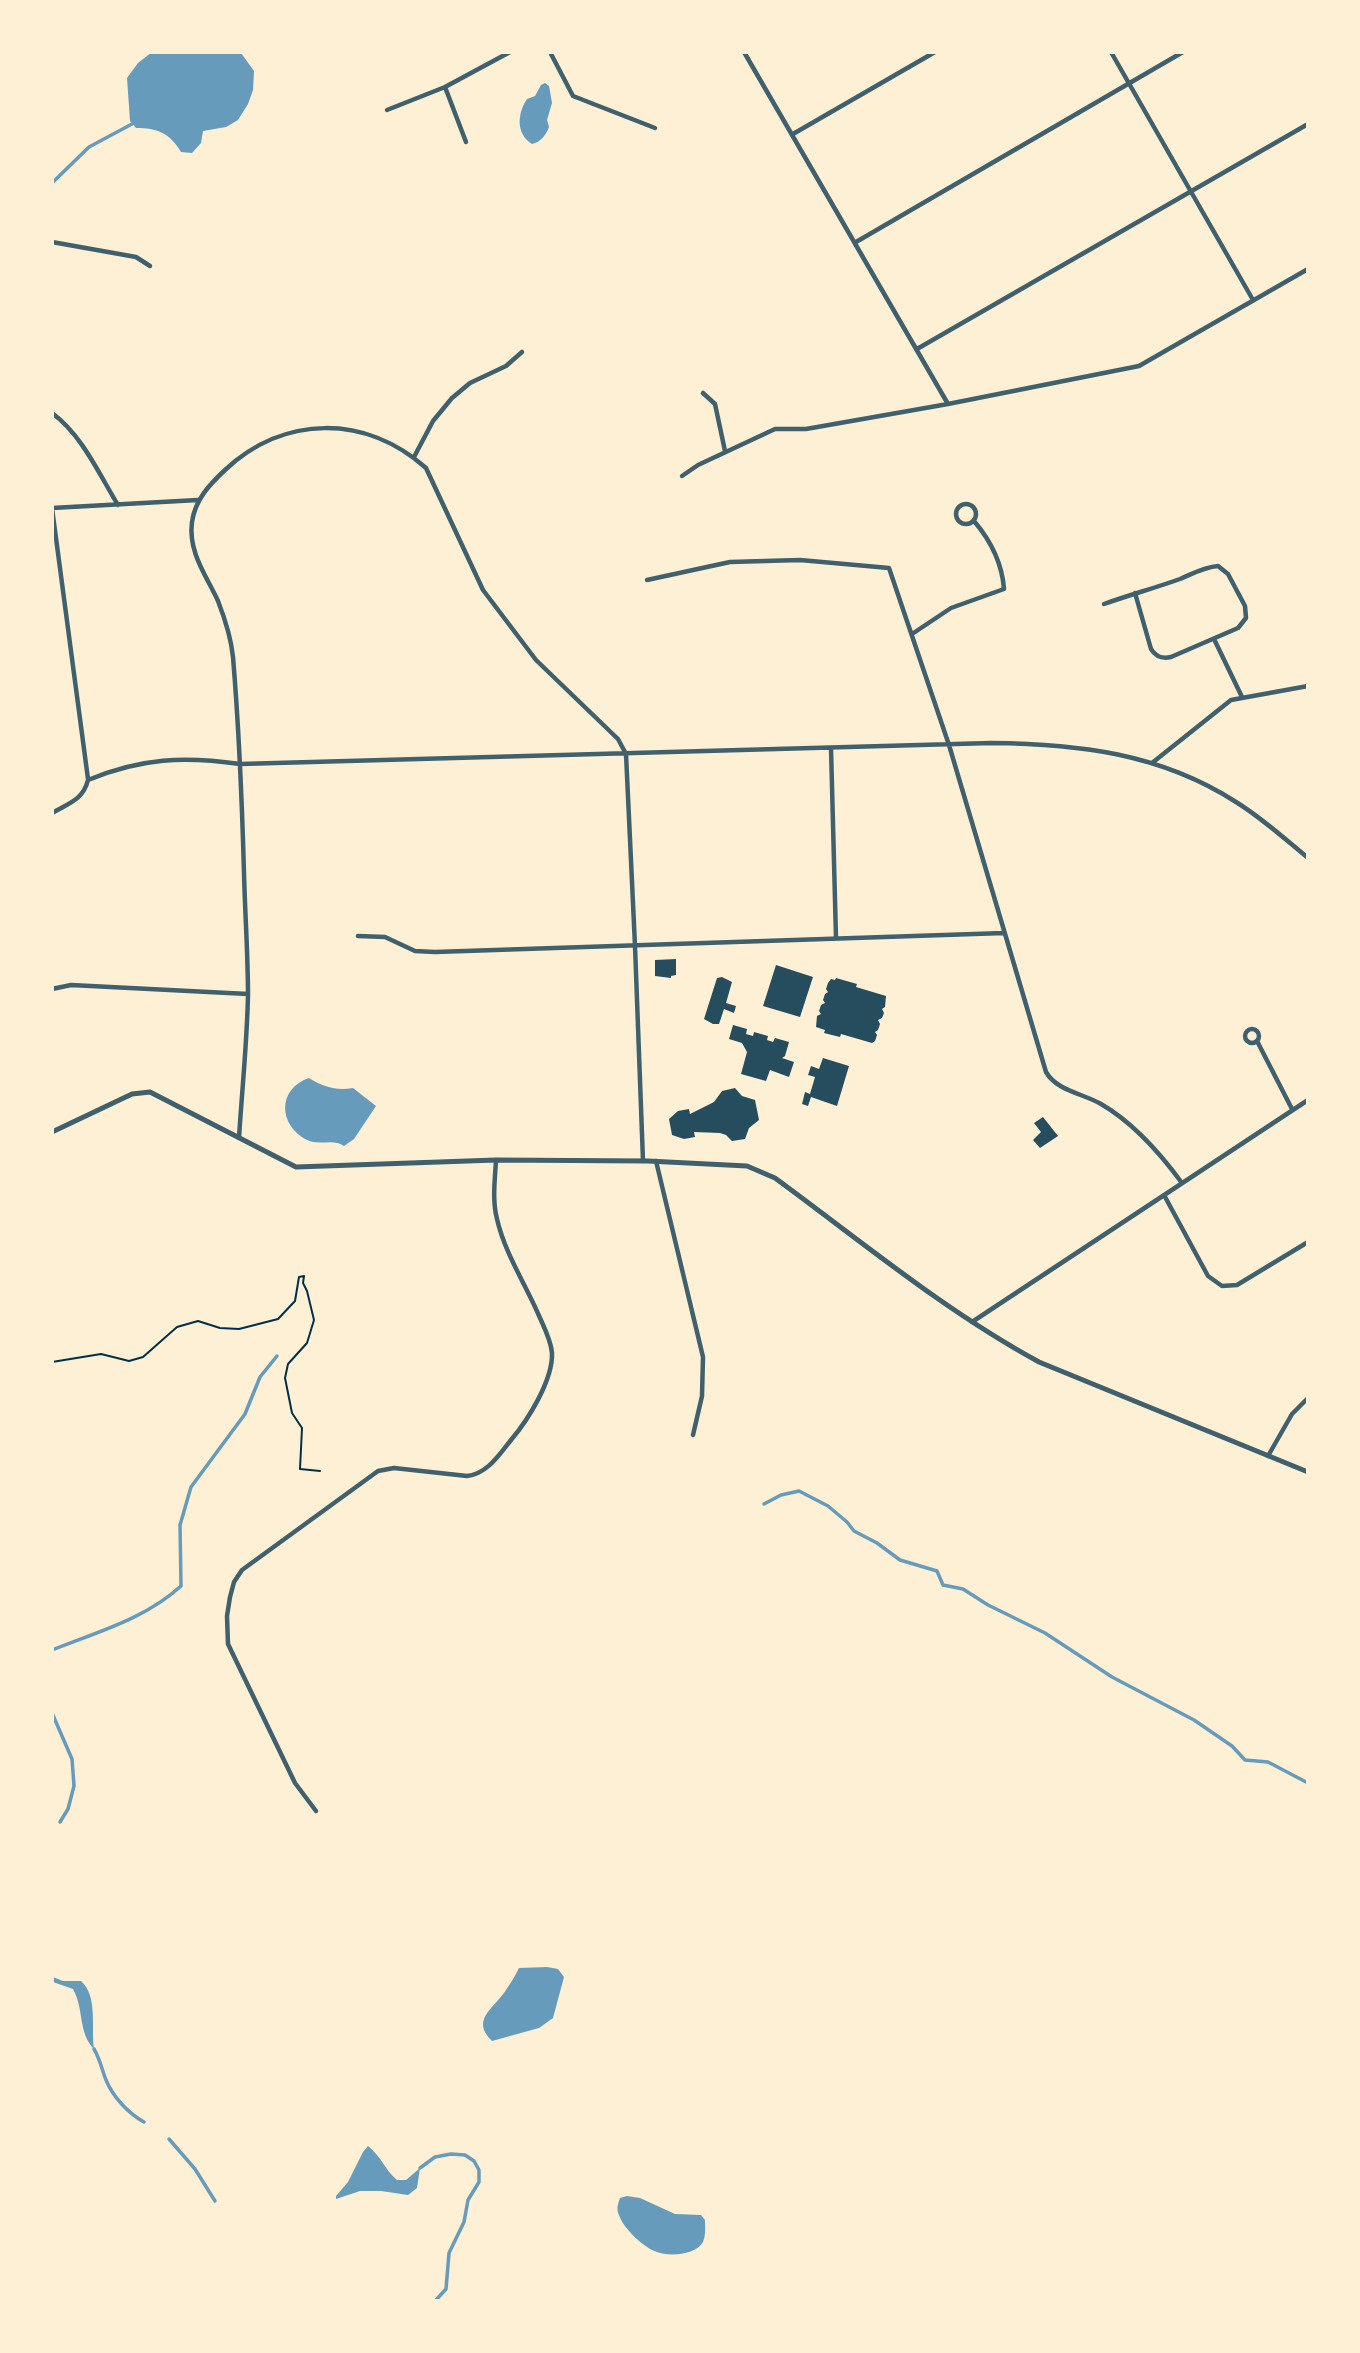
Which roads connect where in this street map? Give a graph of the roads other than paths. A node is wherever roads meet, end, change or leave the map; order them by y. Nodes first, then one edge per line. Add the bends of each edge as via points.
1 (510, 52) edge
2 (550, 52) edge
3 (744, 52) edge
4 (935, 52) edge
5 (1111, 52) edge
6 (1183, 52) edge
7 (1129, 83) junction
8 (445, 87) junction
9 (387, 110) dead end
10 (1307, 124) edge
11 (655, 128) dead end
12 (793, 134) junction
13 (466, 142) dead end
14 (1191, 191) junction
15 (52, 242) edge
16 (856, 242) junction
17 (150, 266) dead end
18 (1307, 268) edge
19 (1253, 300) junction
20 (917, 349) junction
21 (522, 352) dead end
22 (704, 393) dead end
23 (948, 404) junction
24 (52, 413) edge
25 (725, 452) junction
26 (414, 457) junction
27 (682, 475) dead end
28 (198, 500) junction
29 (118, 505) junction
30 (52, 508) edge
31 (974, 520) junction
32 (647, 580) dead end
33 (1135, 593) junction
34 (1104, 604) dead end
35 (912, 634) junction
36 (1214, 639) junction
37 (1307, 686) edge
38 (1242, 696) junction
39 (949, 745) junction
40 (831, 748) junction
41 (625, 754) junction
42 (1152, 763) junction
43 (240, 764) junction
44 (88, 780) junction
45 (52, 813) edge
46 (1307, 858) edge
47 (1004, 933) junction
48 (358, 936) dead end
49 (836, 937) junction
50 (635, 946) junction
51 (52, 989) edge
52 (248, 994) junction
53 (1257, 1041) dead end
54 (1307, 1100) edge
55 (1292, 1109) junction
56 (52, 1132) edge
57 (239, 1138) junction
58 (496, 1160) junction
59 (643, 1161) junction
60 (656, 1161) junction
61 (1182, 1183) junction
62 (1164, 1195) junction
63 (1307, 1242) edge
64 (972, 1322) junction
65 (1307, 1398) edge
66 (693, 1434) dead end
67 (1268, 1456) junction
68 (1307, 1472) edge
69 (316, 1811) dead end

1 - 8 street
2 - 11 street via 573,96
3 - 12 street
4 - 12 street
5 - 7 street
6 - 7 street
7 - 14 street
7 - 16 street
8 - 9 street
8 - 13 street
10 - 14 street
12 - 16 street
14 - 19 street
14 - 20 street
15 - 17 street via 136,257
16 - 20 street
18 - 19 street
19 - 23 street via 1139,366
20 - 23 street
21 - 26 street via 452,398 433,421
22 - 25 street via 715,404
23 - 25 street via 806,429 775,429
24 - 29 street via 76,438
25 - 27 street
26 - 28 street via 369,434 345,428 285,434 235,461
26 - 41 street via 426,468 483,590 536,660 618,739
28 - 29 street
28 - 43 street via 190,540 228,629
29 - 30 street
30 - 44 street
31 - 31 street via 960,523 959,507 973,507
31 - 35 street via 993,548 1004,589 951,608
32 - 35 street via 730,562 800,560 889,568
33 - 34 street
33 - 36 street via 1151,649 1158,657 1171,657
33 - 36 street via 1211,566 1224,569 1245,606 1245,618 1238,628
35 - 39 street
36 - 38 street
37 - 38 street
38 - 42 street via 1221,706
39 - 40 street
39 - 42 street via 1064,745
39 - 47 street
40 - 41 street
40 - 49 street
41 - 43 street
41 - 50 street
42 - 46 street via 1234,801
43 - 44 street via 158,760
43 - 52 street
44 - 45 street via 78,800
47 - 49 street
47 - 61 street via 1045,1072 1051,1080 1100,1104 1133,1127
48 - 50 street via 385,937 415,951
49 - 50 street
50 - 59 street
51 - 52 street via 71,985
52 - 57 street
53 - 55 street
54 - 55 street
55 - 61 street
56 - 57 street via 132,1094 150,1093
57 - 58 street via 296,1167
58 - 59 street
58 - 69 street via 496,1218 552,1355 531,1412 490,1466 476,1475 394,1468 378,1471 242,1570 234,1582 228,1607 230,1650 295,1783
59 - 60 street
60 - 64 street via 747,1166 775,1178
60 - 66 street via 702,1357 702,1396
61 - 62 street
62 - 63 street via 1208,1276 1222,1286 1237,1285
62 - 64 street
64 - 67 street via 1039,1362
65 - 67 street via 1292,1414
67 - 68 street

